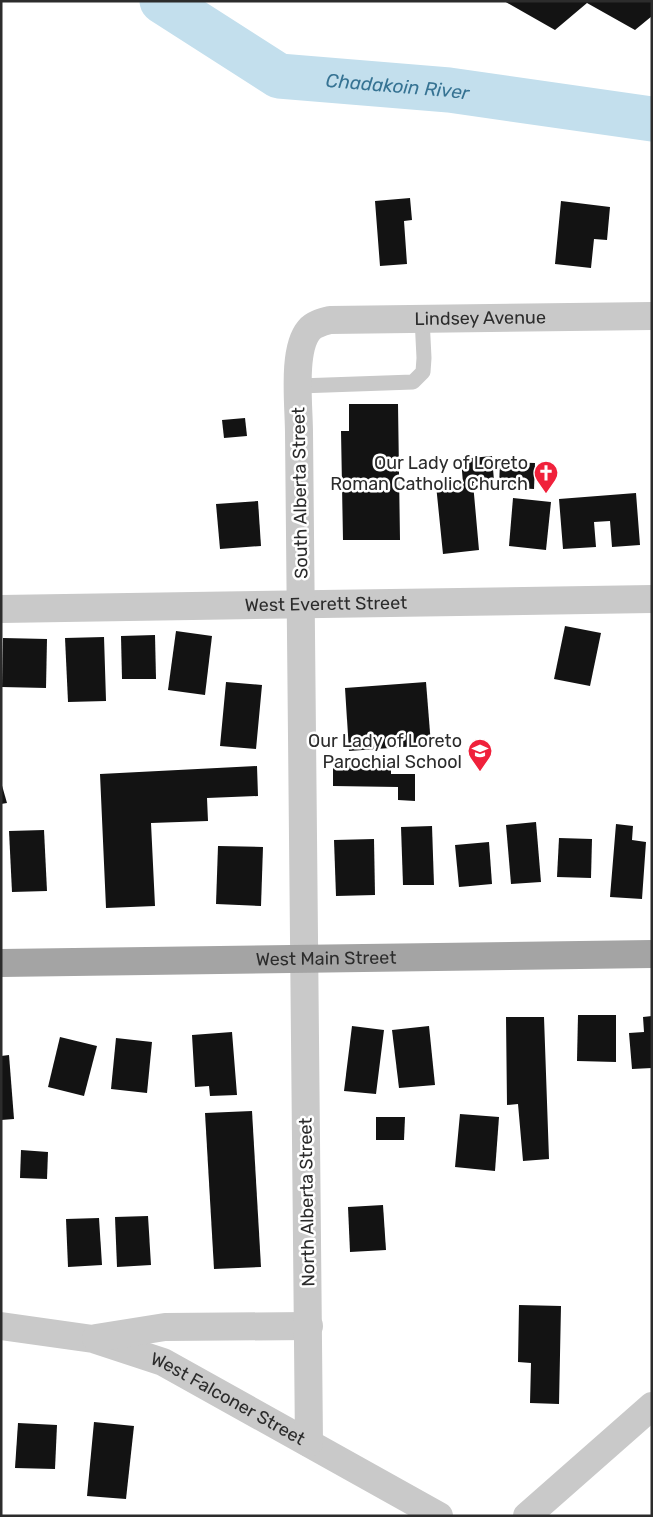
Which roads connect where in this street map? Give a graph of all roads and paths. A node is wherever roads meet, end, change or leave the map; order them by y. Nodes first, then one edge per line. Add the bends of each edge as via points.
1 (652, 316) edge
2 (422, 318) junction
3 (310, 328) joint
4 (299, 386) junction
5 (652, 599) edge
6 (301, 606) junction
7 (1, 609) edge
8 (652, 954) edge
9 (304, 960) junction
10 (1, 963) edge
11 (1, 1326) edge
12 (309, 1326) junction
13 (93, 1339) junction
14 (652, 1406) edge
15 (309, 1443) junction
16 (439, 1516) edge
17 (528, 1516) edge

1 - 2 street, Lindsey Avenue
2 - 3 street, Lindsey Avenue via 330,320
2 - 4 lane via 423,372 413,382
3 - 4 street, South Alberta Street via 299,354
4 - 6 street, South Alberta Street
5 - 6 street, West Everett Street
6 - 7 street, West Everett Street
6 - 9 street, South Alberta Street
8 - 9 main road, West Main Street
9 - 10 main road, West Main Street
9 - 12 street, North Alberta Street
11 - 13 street, West Falconer Street
12 - 13 street via 165,1327
12 - 15 street, North Alberta Street
13 - 15 street, West Falconer Street via 163,1362
14 - 17 street
15 - 16 street, West Falconer Street

